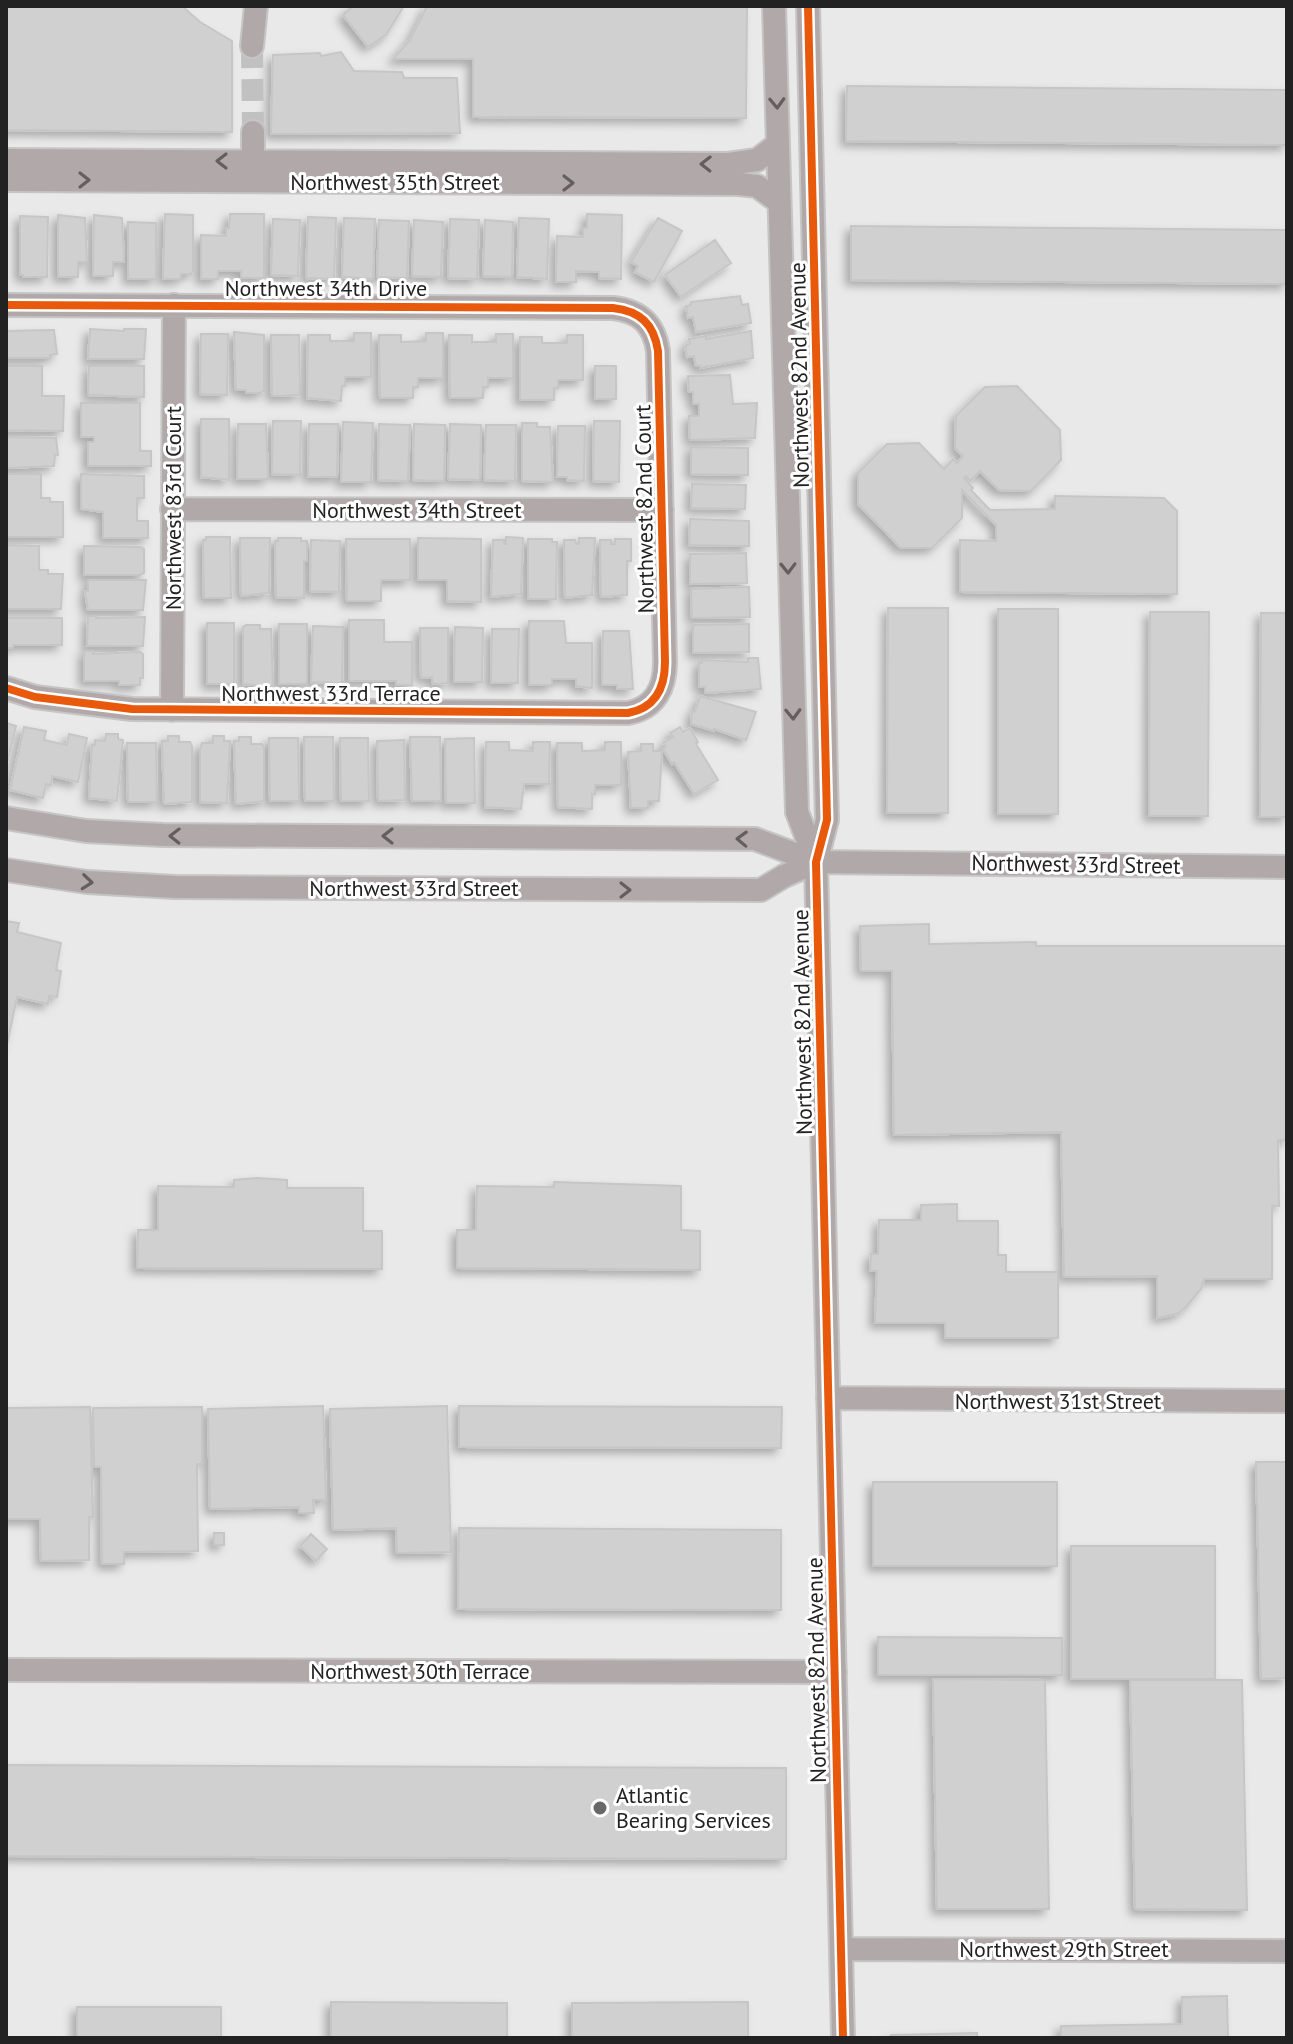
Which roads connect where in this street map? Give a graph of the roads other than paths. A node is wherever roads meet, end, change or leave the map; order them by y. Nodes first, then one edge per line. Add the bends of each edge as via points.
1 (256, 6) edge
2 (774, 6) edge
3 (808, 6) edge
4 (252, 46) tunnel mouth
5 (253, 132) tunnel mouth
6 (778, 144) junction
7 (6, 160) edge
8 (253, 171) junction
9 (528, 173) junction
10 (6, 180) edge
11 (779, 202) junction
12 (6, 305) edge
13 (174, 305) junction
14 (643, 318) joint
15 (786, 501) junction
16 (172, 509) junction
17 (662, 510) junction
18 (821, 556) junction
19 (6, 688) edge
20 (654, 701) joint
21 (172, 710) junction
22 (6, 818) edge
23 (816, 862) junction
24 (1287, 867) edge
25 (6, 870) edge
26 (828, 1398) junction
27 (1287, 1401) edge
28 (6, 1670) edge
29 (835, 1672) junction
30 (841, 1949) junction
31 (1287, 1951) edge
32 (843, 2038) edge

1 - 4 street
2 -> 6 street, Northwest 82nd Avenue
3 - 18 street, Northwest 82nd Avenue
5 - 8 street
6 -> 9 street, Northwest 35th Street via 757,160 738,164
6 - 11 street, Northwest 82nd Avenue
8 -> 7 street, Northwest 35th Street
8 - 9 street, Northwest 35th Street
10 -> 8 street, Northwest 35th Street
9 -> 11 street, Northwest 35th Street via 757,186
11 - 15 street, Northwest 82nd Avenue
12 - 13 street, Northwest 34th Drive
13 - 14 street, Northwest 34th Drive via 613,308
13 - 16 street, Northwest 83rd Court
14 - 17 street, Northwest 82nd Court via 653,330 658,351
15 - 18 street via 801,525 803,540
15 -> 23 street, Northwest 82nd Avenue via 797,812
16 - 17 street, Northwest 34th Street
16 - 21 street, Northwest 83rd Court
17 - 20 street, Northwest 82nd Court via 665,674
18 - 23 street, Northwest 82nd Avenue via 827,820
19 - 21 street, Northwest 33rd Terrace via 97,706
20 - 21 street, Northwest 33rd Terrace via 628,713
23 -> 22 street, Northwest 33rd Street via 755,839 163,835 86,831
23 - 24 street, Northwest 33rd Street
25 -> 23 street, Northwest 33rd Street via 164,887 761,890
23 - 26 street, Northwest 82nd Avenue
26 - 27 street, Northwest 31st Street
26 - 29 street, Northwest 82nd Avenue
28 - 29 street, Northwest 30th Terrace
29 - 30 street, Northwest 82nd Avenue
30 - 31 street, Northwest 29th Street
30 - 32 street, Northwest 82nd Avenue

